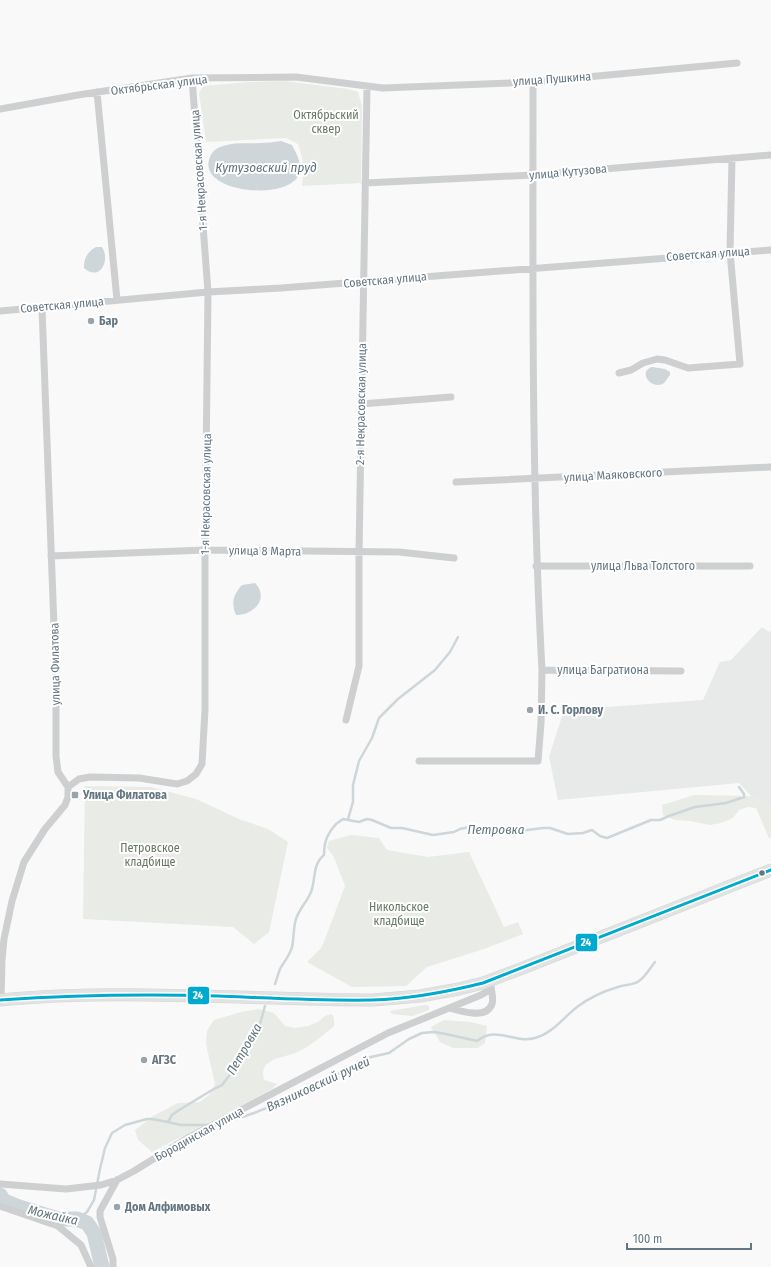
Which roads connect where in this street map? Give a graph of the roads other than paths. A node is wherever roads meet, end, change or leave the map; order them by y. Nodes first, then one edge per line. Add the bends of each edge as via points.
1 (737, 63) dead end
2 (192, 78) junction
3 (532, 82) junction
4 (367, 87) junction
5 (97, 92) junction
6 (0, 109) edge
7 (771, 155) edge
8 (732, 158) junction
9 (533, 175) junction
10 (365, 183) junction
11 (771, 250) edge
12 (730, 252) junction
13 (532, 268) junction
14 (363, 281) junction
15 (208, 292) junction
16 (118, 300) junction
17 (42, 308) junction
18 (0, 311) edge
19 (619, 373) dead end
20 (452, 397) dead end
21 (362, 404) junction
22 (771, 467) edge
23 (534, 478) junction
24 (456, 482) dead end
25 (205, 550) junction
26 (359, 553) junction
27 (51, 556) junction
28 (454, 558) dead end
29 (536, 566) junction
30 (750, 566) dead end
31 (542, 670) junction
32 (681, 671) dead end
33 (346, 720) dead end
34 (419, 761) dead end
35 (68, 787) junction
36 (771, 870) edge
37 (491, 984) junction
38 (0, 1000) edge
39 (450, 1008) junction
40 (117, 1180) junction
41 (1, 1184) edge
42 (0, 1206) edge
43 (91, 1267) edge
44 (113, 1267) edge

1 - 3 street, улица Пушкина
2 - 4 street, Октябрьская улица via 296,77
2 - 5 street, Октябрьская улица
2 - 15 street, 1-я Некрасовская улица
3 - 4 street, улица Пушкина
3 - 9 street
4 - 10 street, 2-я Некрасовская улица
5 - 6 street, Октябрьская улица
5 - 16 street
7 - 8 street, улица Кутузова
8 - 9 street, улица Кутузова
8 - 12 street
9 - 10 street, улица Кутузова
9 - 13 street
10 - 14 street, 2-я Некрасовская улица
11 - 12 street, Советская улица
12 - 13 street, Советская улица
12 - 19 street via 740,364 688,368 666,360 657,360
13 - 14 street, Советская улица
13 - 23 street
14 - 15 street, Советская улица
14 - 21 street, 2-я Некрасовская улица
15 - 16 street, Советская улица
15 - 25 street, 1-я Некрасовская улица
16 - 17 street, Советская улица
17 - 18 street, Советская улица
17 - 27 street, улица Филатова
20 - 21 street
21 - 26 street, 2-я Некрасовская улица
22 - 23 street, улица Маяковского
23 - 24 street, улица Маяковского
23 - 29 street
25 - 26 street, улица 8 Марта
25 - 27 street, улица 8 Марта
25 - 35 street, 1-я Некрасовская улица via 205,710 202,764 196,774 177,784 139,778 90,777 79,779
26 - 28 street, улица 8 Марта via 399,552
26 - 33 street, 2-я Некрасовская улица via 359,666
27 - 35 street, улица Филатова via 56,756 58,772
29 - 30 street, улица Льва Толстого
29 - 31 street
31 - 32 street, улица Багратиона
31 - 34 street, улица Багратиона via 538,761
35 - 38 street via 66,805 51,821 24,862 4,939
36 - 37 main road
37 - 38 main road via 393,999 100,994
37 - 39 street, Бородинская улица via 481,995
37 - 39 street via 492,1005 484,1012 473,1013
39 - 40 street, Бородинская улица via 388,1033 189,1137
40 - 41 street, Бородинская улица via 90,1187 66,1189
40 - 44 street via 100,1211
42 - 43 street via 58,1226 81,1245

